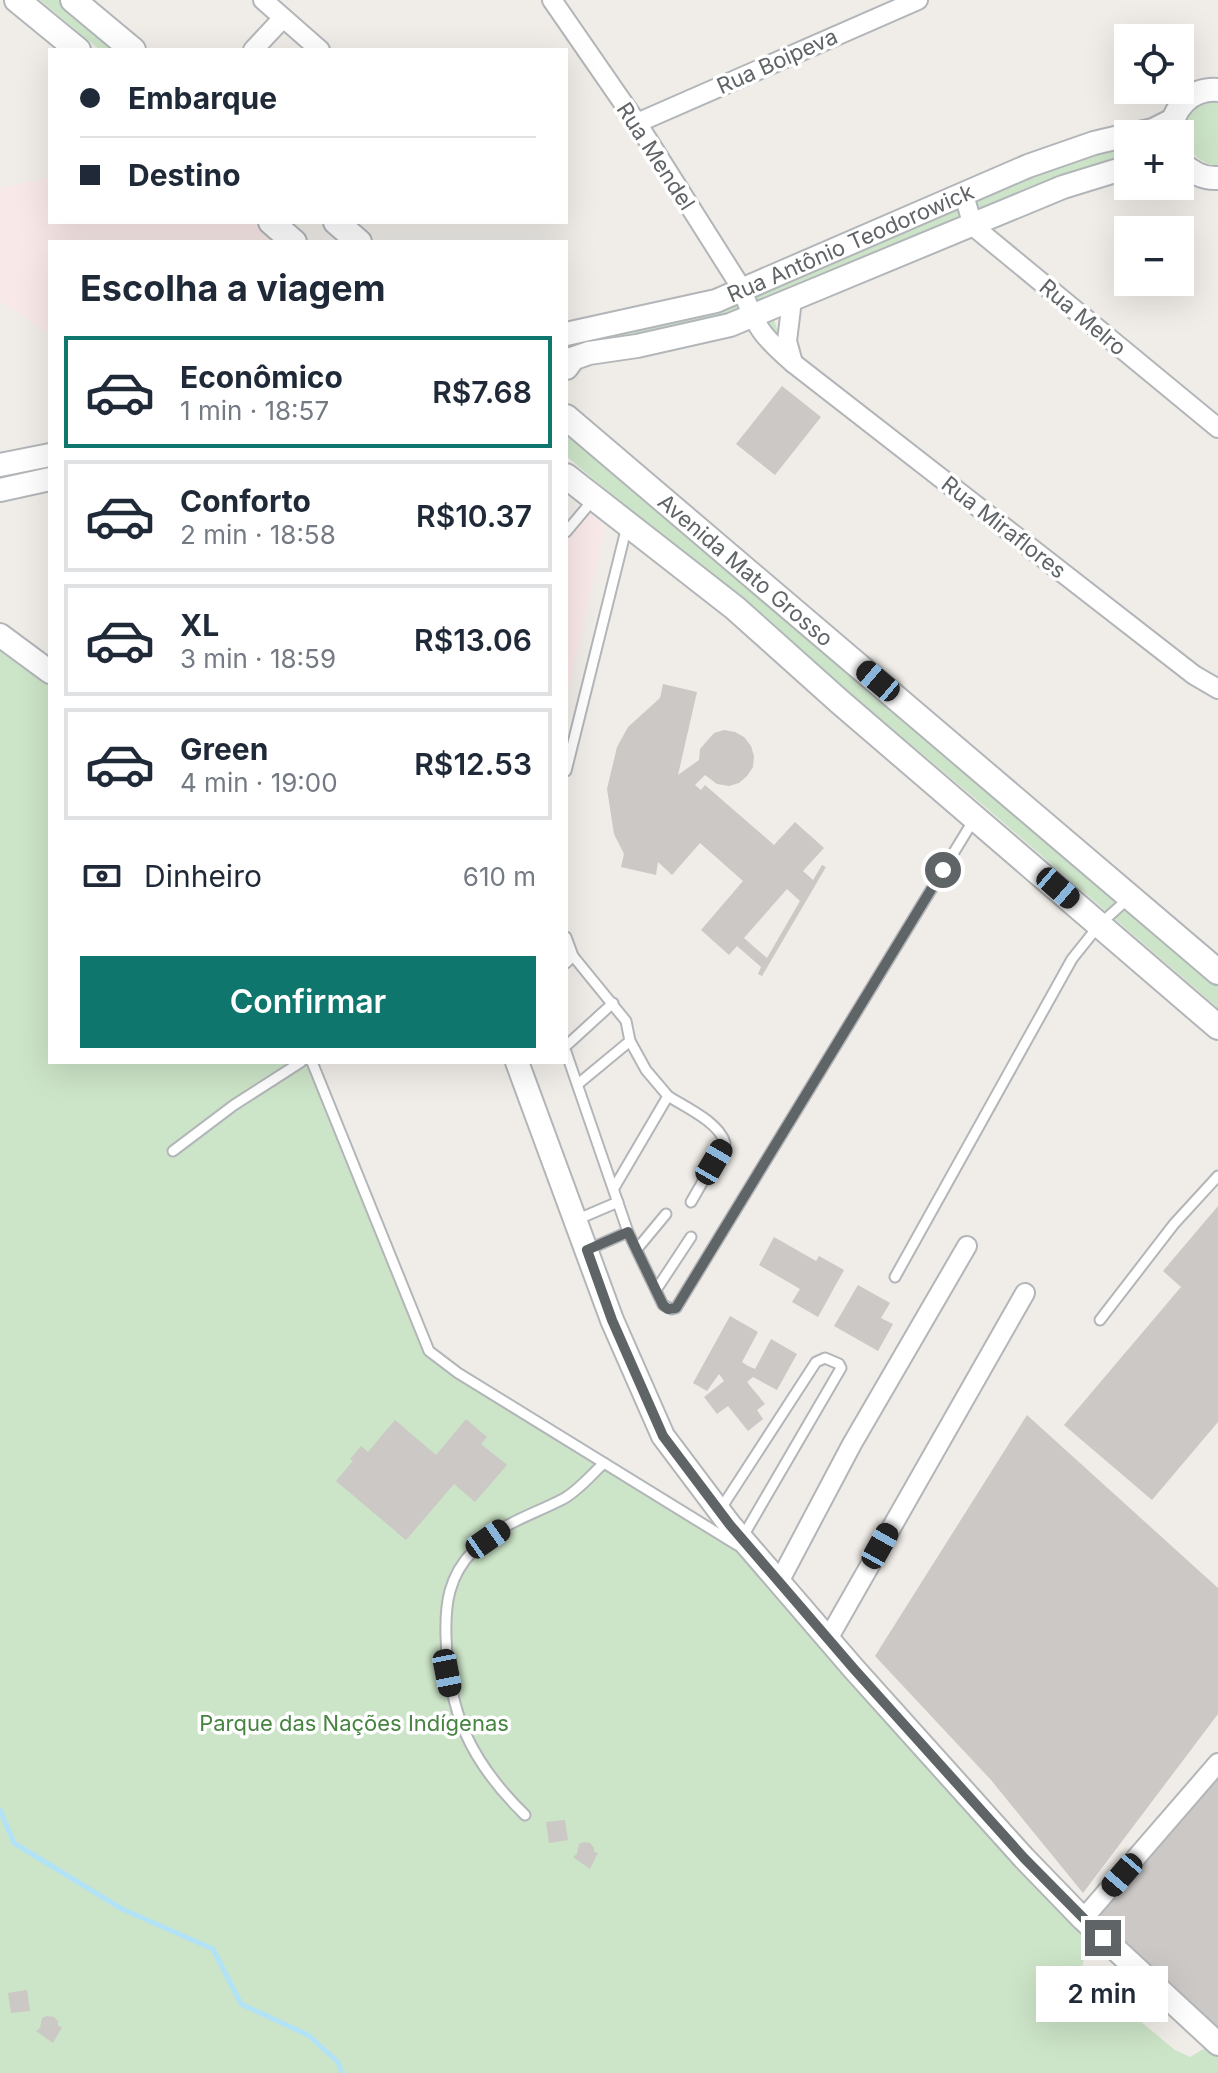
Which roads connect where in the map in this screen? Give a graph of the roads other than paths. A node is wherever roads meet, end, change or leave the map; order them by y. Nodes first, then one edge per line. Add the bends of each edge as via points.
1 (17, 0) edge
2 (73, 0) edge
3 (263, 0) edge
4 (552, 0) edge
5 (918, 0) edge
6 (283, 18) junction
7 (113, 33) junction
8 (300, 34) junction
9 (77, 48) edge
10 (78, 48) edge
11 (131, 48) edge
12 (255, 48) edge
13 (290, 48) edge
14 (318, 48) edge
15 (1218, 90) edge
16 (1174, 120) edge
17 (637, 123) junction
18 (1114, 138) edge
19 (1114, 171) edge
20 (1194, 173) edge
21 (1215, 180) edge
22 (964, 195) junction
23 (273, 224) edge
24 (338, 224) edge
25 (973, 226) junction
26 (292, 240) edge
27 (357, 240) edge
28 (742, 289) junction
29 (792, 300) junction
30 (663, 313) junction
31 (751, 317) junction
32 (568, 334) edge
33 (637, 346) junction
34 (568, 363) edge
35 (793, 363) junction
36 (568, 419) edge
37 (1218, 428) edge
38 (48, 455) edge
39 (0, 465) edge
40 (48, 479) edge
41 (568, 481) edge
42 (0, 490) edge
43 (594, 499) junction
44 (628, 523) junction
45 (568, 530) edge
46 (785, 602) junction
47 (735, 608) junction
48 (0, 635) edge
49 (48, 671) edge
50 (1218, 689) edge
51 (568, 763) edge
52 (975, 818) junction
53 (1131, 896) junction
54 (1100, 924) junction
55 (569, 960) edge
56 (1218, 972) edge
57 (613, 1003) junction
58 (1218, 1027) edge
59 (630, 1041) junction
60 (568, 1044) edge
61 (568, 1057) edge
62 (298, 1064) edge
63 (313, 1064) edge
64 (518, 1064) edge
65 (578, 1084) junction
66 (668, 1096) junction
67 (173, 1151) dead end
68 (1218, 1176) edge
69 (614, 1188) junction
70 (618, 1202) junction
71 (691, 1202) dead end
72 (666, 1214) dead end
73 (576, 1220) junction
74 (628, 1232) junction
75 (691, 1237) dead end
76 (967, 1246) dead end
77 (637, 1249) junction
78 (587, 1250) junction
79 (895, 1277) dead end
80 (656, 1290) junction
81 (1025, 1293) dead end
82 (1100, 1320) dead end
83 (604, 1463) junction
84 (720, 1510) junction
85 (742, 1538) junction
86 (758, 1558) junction
87 (779, 1582) junction
88 (828, 1639) junction
89 (1218, 1763) edge
90 (525, 1815) dead end
91 (1083, 1919) junction
92 (1218, 2044) edge

1 - 9 main road
2 - 7 main road
3 - 6 street
4 - 17 street, Rua Mendel
5 - 17 street, Rua Boipeva
6 - 8 street
6 - 12 street
7 - 10 main road via 85,34
7 - 11 main road
8 - 13 street
8 - 14 street
15 - 16 street via 1206,89 1184,100
17 - 28 street, Rua Mendel
18 - 22 street, Rua Antônio Teodorowick
19 - 25 street, Rua Antônio Teodorowick
20 - 21 street
22 - 25 street
22 - 28 street, Rua Antônio Teodorowick
23 - 26 main road
24 - 27 main road
25 - 29 street, Rua Antônio Teodorowick
25 - 37 street, Rua Melro
28 - 30 street, Rua Antônio Teodorowick
28 - 31 street, Rua Mendel
29 - 31 street, Rua Antônio Teodorowick
29 - 35 street via 787,341
30 - 32 street, Rua Antônio Teodorowick
30 - 33 street via 645,329
31 - 33 street, Rua Antônio Teodorowick
31 - 35 street, Rua Miraflores
33 - 34 street, Rua Antônio Teodorowick via 589,353
35 - 50 street, Rua Miraflores
36 - 46 main road, Avenida Mato Grosso
38 - 39 street
40 - 42 street
41 - 43 main road, Avenida Mato Grosso
43 - 44 main road, Avenida Mato Grosso
43 - 45 lane
44 - 47 main road, Avenida Mato Grosso
44 - 51 lane
46 - 47 main road via 767,614
46 - 53 main road, Avenida Mato Grosso
47 - 52 main road, Avenida Mato Grosso
48 - 49 street
52 - 54 main road, Avenida Mato Grosso
52 - 80 lane via 676,1308 663,1305
53 - 54 lane
53 - 56 main road, Avenida Mato Grosso
54 - 58 main road, Avenida Mato Grosso
54 - 79 lane via 1072,959
55 - 57 lane
57 - 59 lane via 626,1021
57 - 60 lane
59 - 65 lane
59 - 66 lane
61 - 65 lane
62 - 67 lane
63 - 83 lane via 429,1351
64 - 73 street
65 - 69 lane
66 - 69 lane
66 - 71 lane via 724,1136 725,1143
68 - 82 lane
69 - 70 lane
70 - 73 lane
70 - 74 lane
72 - 77 lane
73 - 78 street
74 - 77 lane
74 - 78 lane
75 - 80 lane
76 - 87 street
77 - 80 lane
78 - 84 street via 663,1436
81 - 88 street
83 - 86 lane
83 - 90 lane via 563,1499 518,1517 481,1544 448,1591 447,1673 453,1704 494,1782
84 - 85 street
84 - 85 lane via 816,1362 825,1358 839,1364
85 - 86 street
86 - 87 street
87 - 88 street
88 - 91 street
89 - 91 street
91 - 92 street

